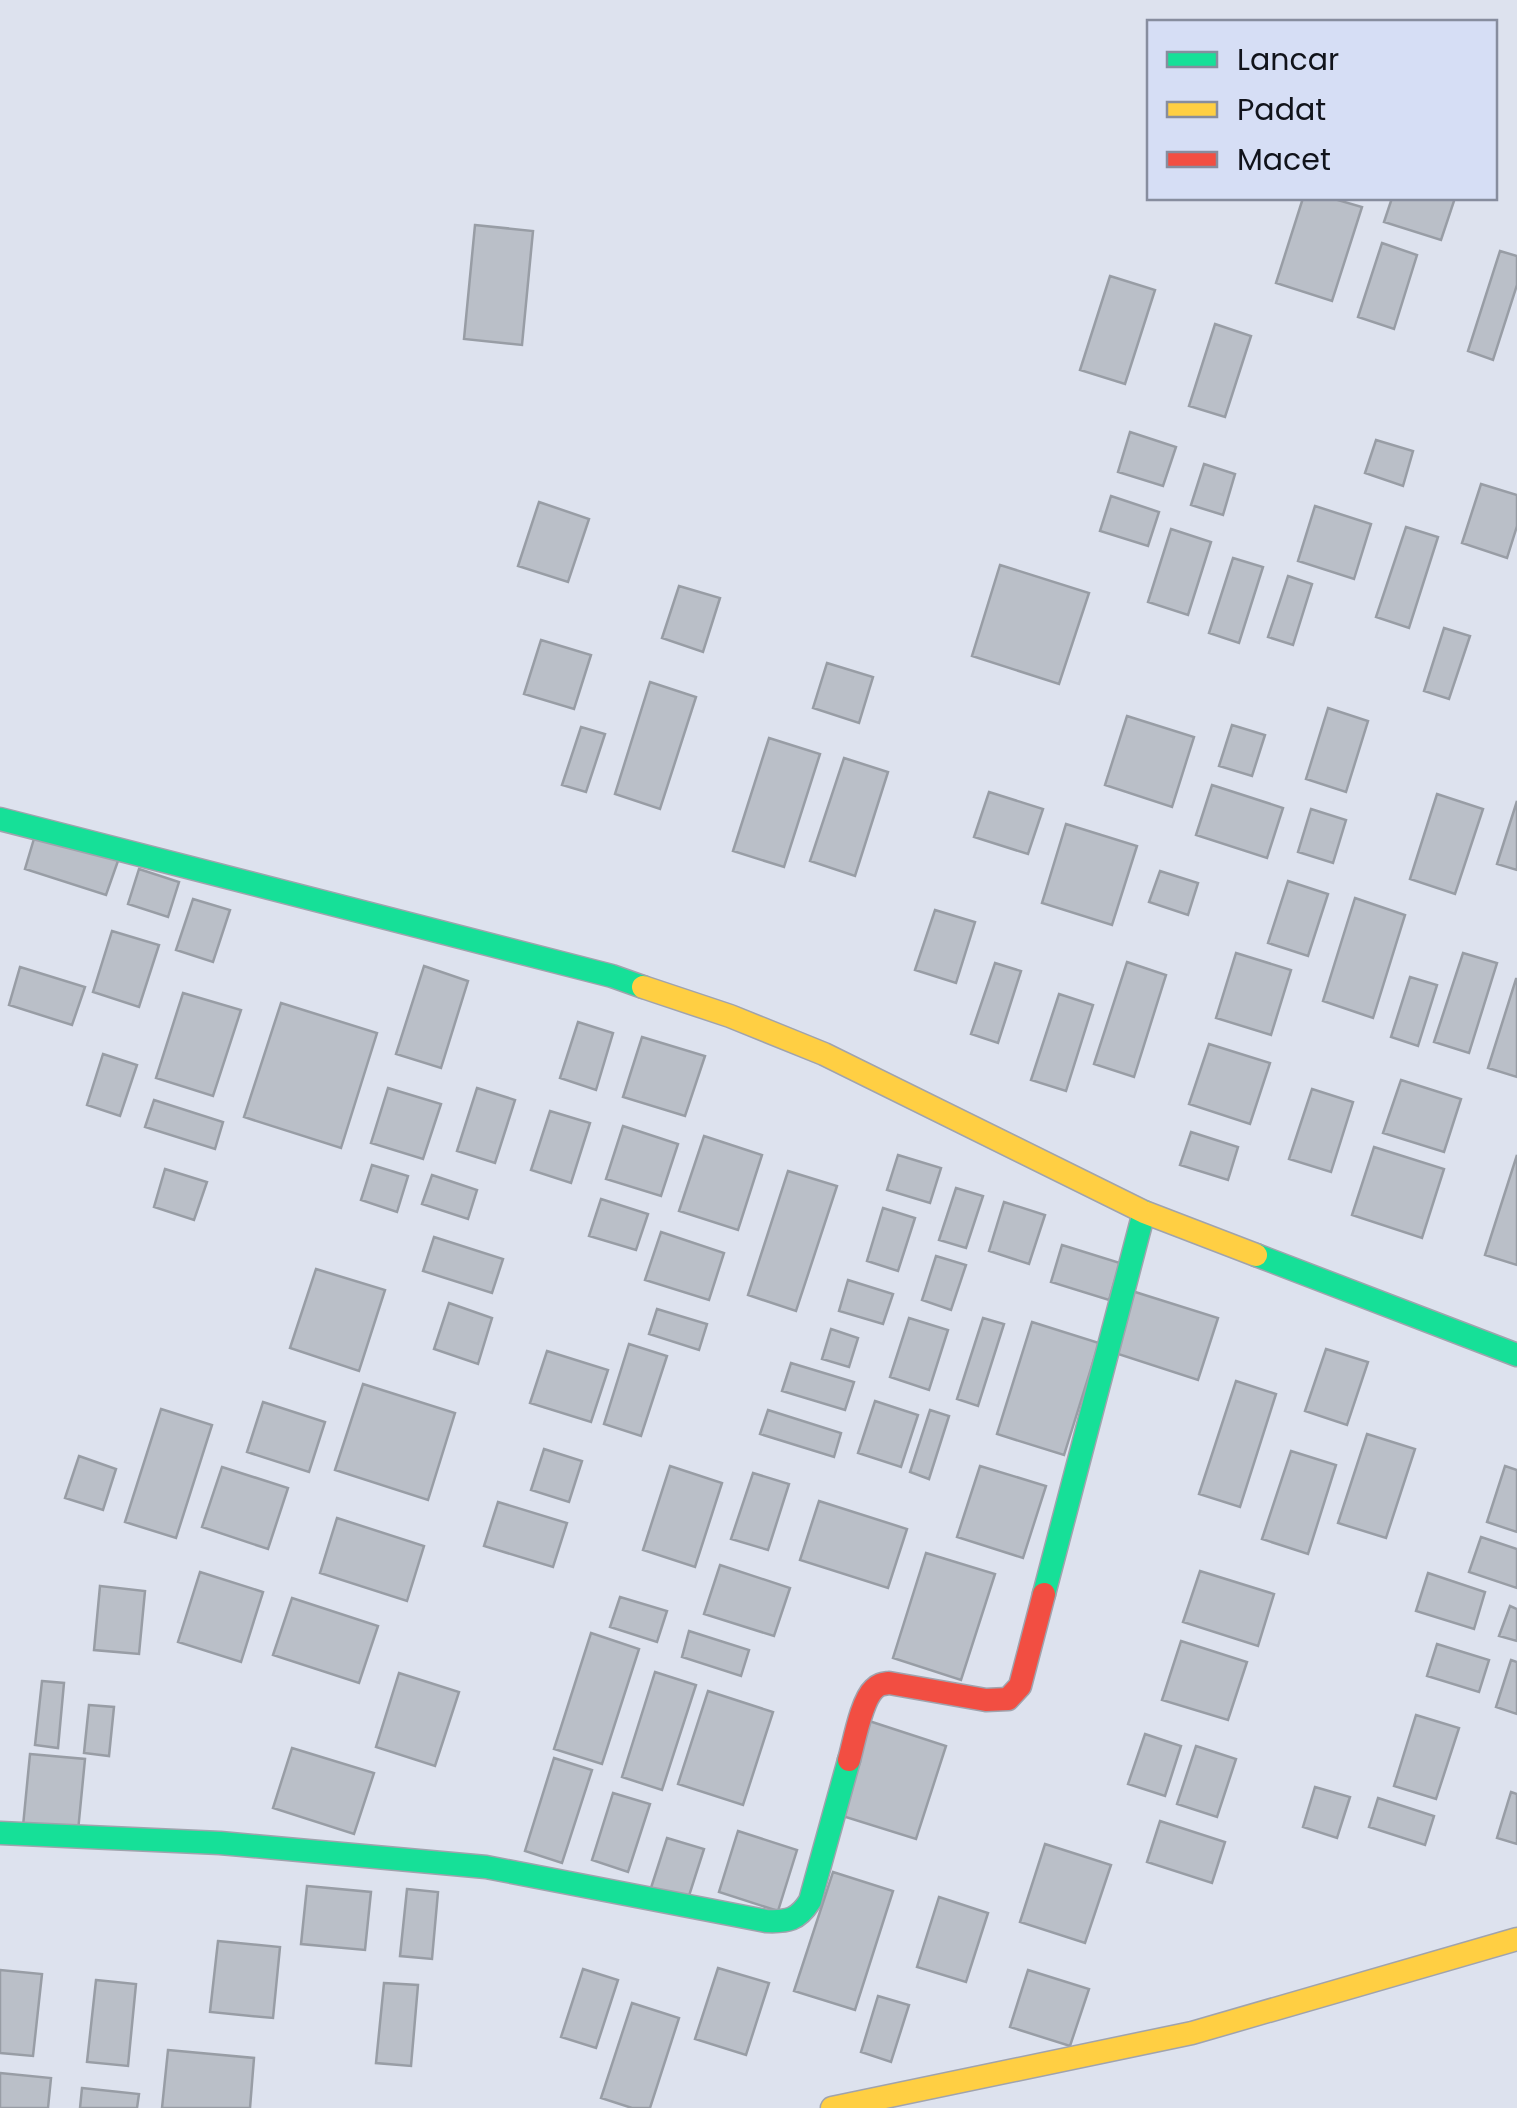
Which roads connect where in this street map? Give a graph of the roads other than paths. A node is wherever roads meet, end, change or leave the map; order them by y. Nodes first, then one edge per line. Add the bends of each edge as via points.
1 (0, 819) edge
2 (1144, 1212) junction
3 (1517, 1355) edge
4 (0, 1832) edge
5 (1517, 1939) edge
6 (832, 2108) edge

1 - 2 street via 612,976 730,1016 824,1054
2 - 3 street
2 - 4 street via 1020,1686 1008,1699 986,1700 889,1684 872,1689 810,1900 792,1922 486,1867
5 - 6 street via 1192,2034

